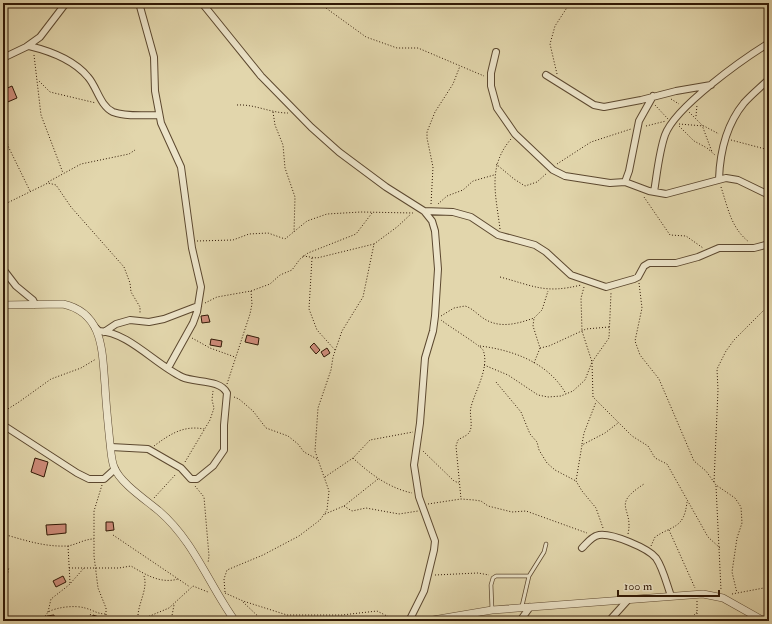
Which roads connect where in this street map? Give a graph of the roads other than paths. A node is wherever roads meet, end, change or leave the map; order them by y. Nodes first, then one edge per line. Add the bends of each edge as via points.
1 (66, 3) edge
2 (139, 3) edge
3 (202, 3) edge
4 (769, 43) edge
5 (31, 46) junction
6 (496, 52) dead end
7 (3, 58) edge
8 (546, 75) dead end
9 (769, 79) edge
10 (712, 84) junction
11 (654, 96) junction
12 (159, 115) junction
13 (719, 179) junction
14 (624, 182) junction
15 (654, 192) junction
16 (769, 195) edge
17 (424, 211) junction
18 (769, 244) edge
19 (3, 269) edge
20 (35, 304) junction
21 (3, 305) edge
22 (198, 306) junction
23 (95, 327) junction
24 (104, 332) junction
25 (168, 368) junction
26 (3, 425) edge
27 (111, 447) junction
28 (115, 469) junction
29 (546, 544) dead end
30 (582, 548) dead end
31 (529, 576) junction
32 (671, 596) junction
33 (627, 601) junction
34 (526, 608) junction
35 (492, 610) junction
36 (235, 621) edge
37 (409, 621) edge
38 (427, 621) edge
39 (520, 621) edge
40 (610, 621) edge
41 (764, 621) edge

1 - 5 street
2 - 12 street via 154,57
3 - 17 street via 261,76 297,114 339,152 396,194
4 - 10 street
5 - 7 street
5 - 12 street via 44,49 76,65 88,77 105,106 113,112
6 - 14 street via 490,78 497,108 515,134 552,168 565,176 610,183
8 - 11 street via 599,107
9 - 13 street via 744,104 725,138
10 - 11 street
10 - 15 street via 684,108 664,136
11 - 14 street via 639,121 630,171
12 - 22 street via 161,126 181,167 191,241 201,287
13 - 15 street via 666,194
13 - 16 street via 738,180
14 - 15 street
17 - 18 street via 453,212 471,217 500,236 535,245 566,272 600,286 611,286 638,276 649,263 676,263 698,257 713,249
17 - 37 street via 432,221 435,231 438,276 433,331 425,358 414,465 419,494 435,541 434,555 424,591
19 - 20 street
20 - 21 street
20 - 23 street via 71,306 87,316
22 - 24 street via 164,319 149,322 130,320 116,324
22 - 25 street via 193,323
23 - 24 street via 99,332
23 - 27 street via 103,354
24 - 25 street via 126,341
25 - 27 street via 182,378 222,387 226,393 224,450 213,466 193,480 181,468 149,450 137,447
26 - 28 street via 89,479 104,479
27 - 28 street
28 - 36 street via 173,526 206,571
29 - 31 lane
30 - 32 street via 595,536 606,536 626,541 650,553 657,559
31 - 34 lane
31 - 35 lane via 493,578
32 - 33 street
32 - 41 street via 697,594 722,598
33 - 34 street
33 - 40 street
34 - 35 street
34 - 39 street
35 - 38 street

